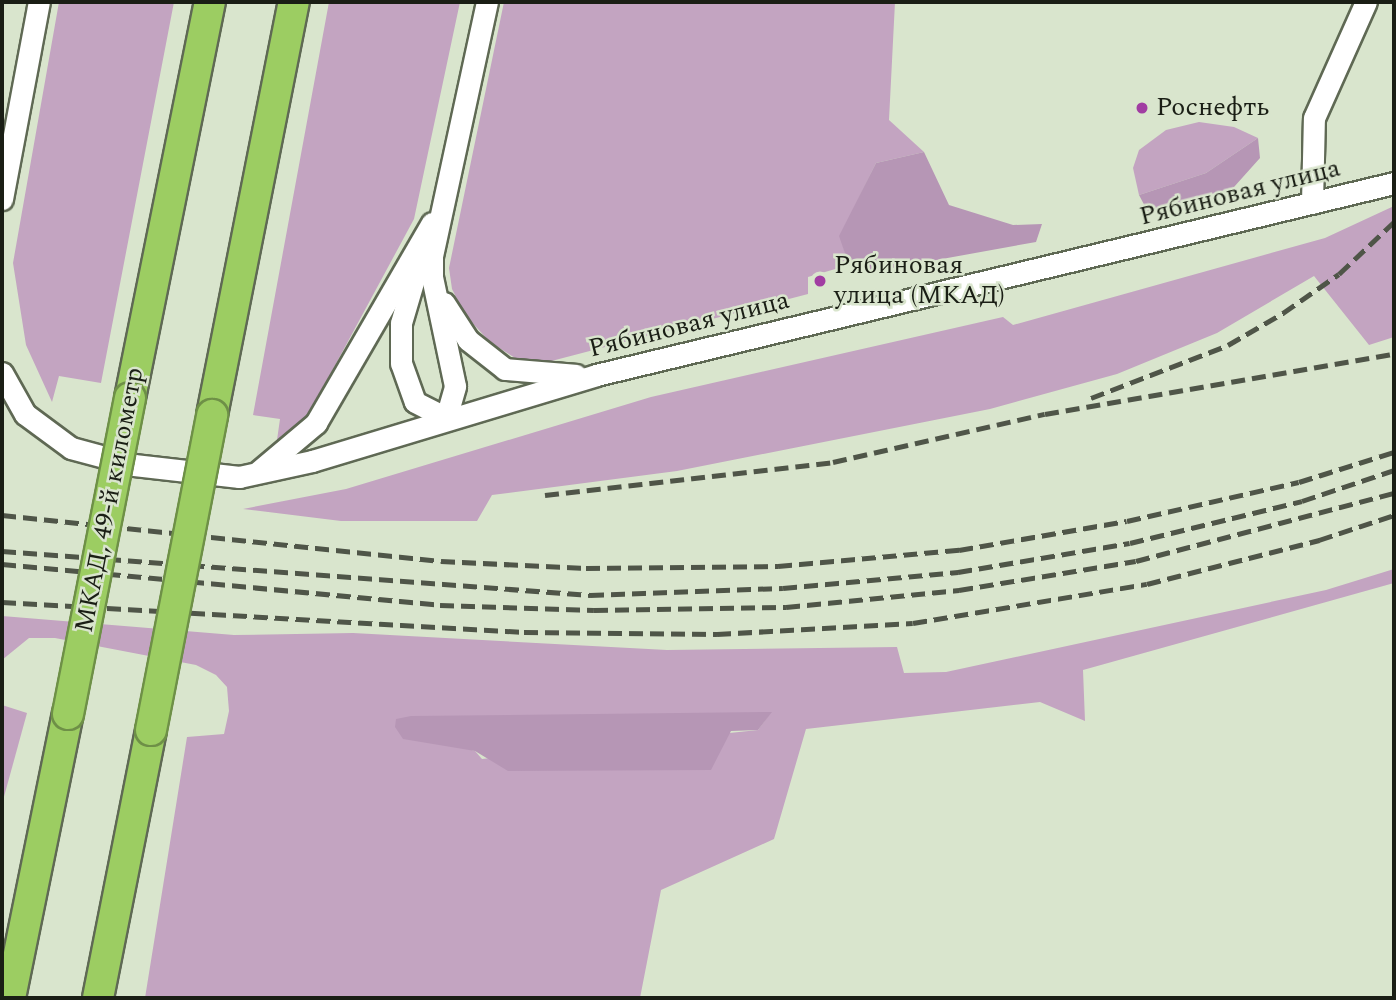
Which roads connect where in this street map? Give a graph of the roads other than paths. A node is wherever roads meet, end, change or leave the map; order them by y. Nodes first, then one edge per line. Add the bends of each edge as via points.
1 (39, 2) edge
2 (210, 2) edge
3 (1366, 2) edge
4 (295, 5) edge
5 (484, 7) edge
6 (1394, 183) edge
7 (444, 194) junction
8 (2, 200) edge
9 (1312, 203) junction
10 (432, 223) junction
11 (433, 285) junction
12 (2, 373) edge
13 (596, 376) junction
14 (2, 395) edge
15 (25, 414) junction
16 (446, 418) junction
17 (255, 474) junction
18 (10, 998) edge
19 (98, 998) edge

1 - 8 street
2 - 18 highway, МКАД, 49-й километр, bridge
3 - 9 street via 1314,118
4 - 19 highway, bridge
5 - 7 street
6 - 9 street, Рябиновая улица
7 - 10 street
7 - 11 street via 432,256
9 - 13 street, Рябиновая улица
10 - 16 street via 406,298 399,349 414,400 429,413
10 - 17 street via 316,423
11 - 13 street via 462,334 505,369
11 - 16 street via 456,386
12 - 15 street
13 - 16 street, Рябиновая улица
14 - 15 street, Рябиновая улица
15 - 17 street, Рябиновая улица via 71,448 121,463 211,476
16 - 17 street, Рябиновая улица via 312,461

